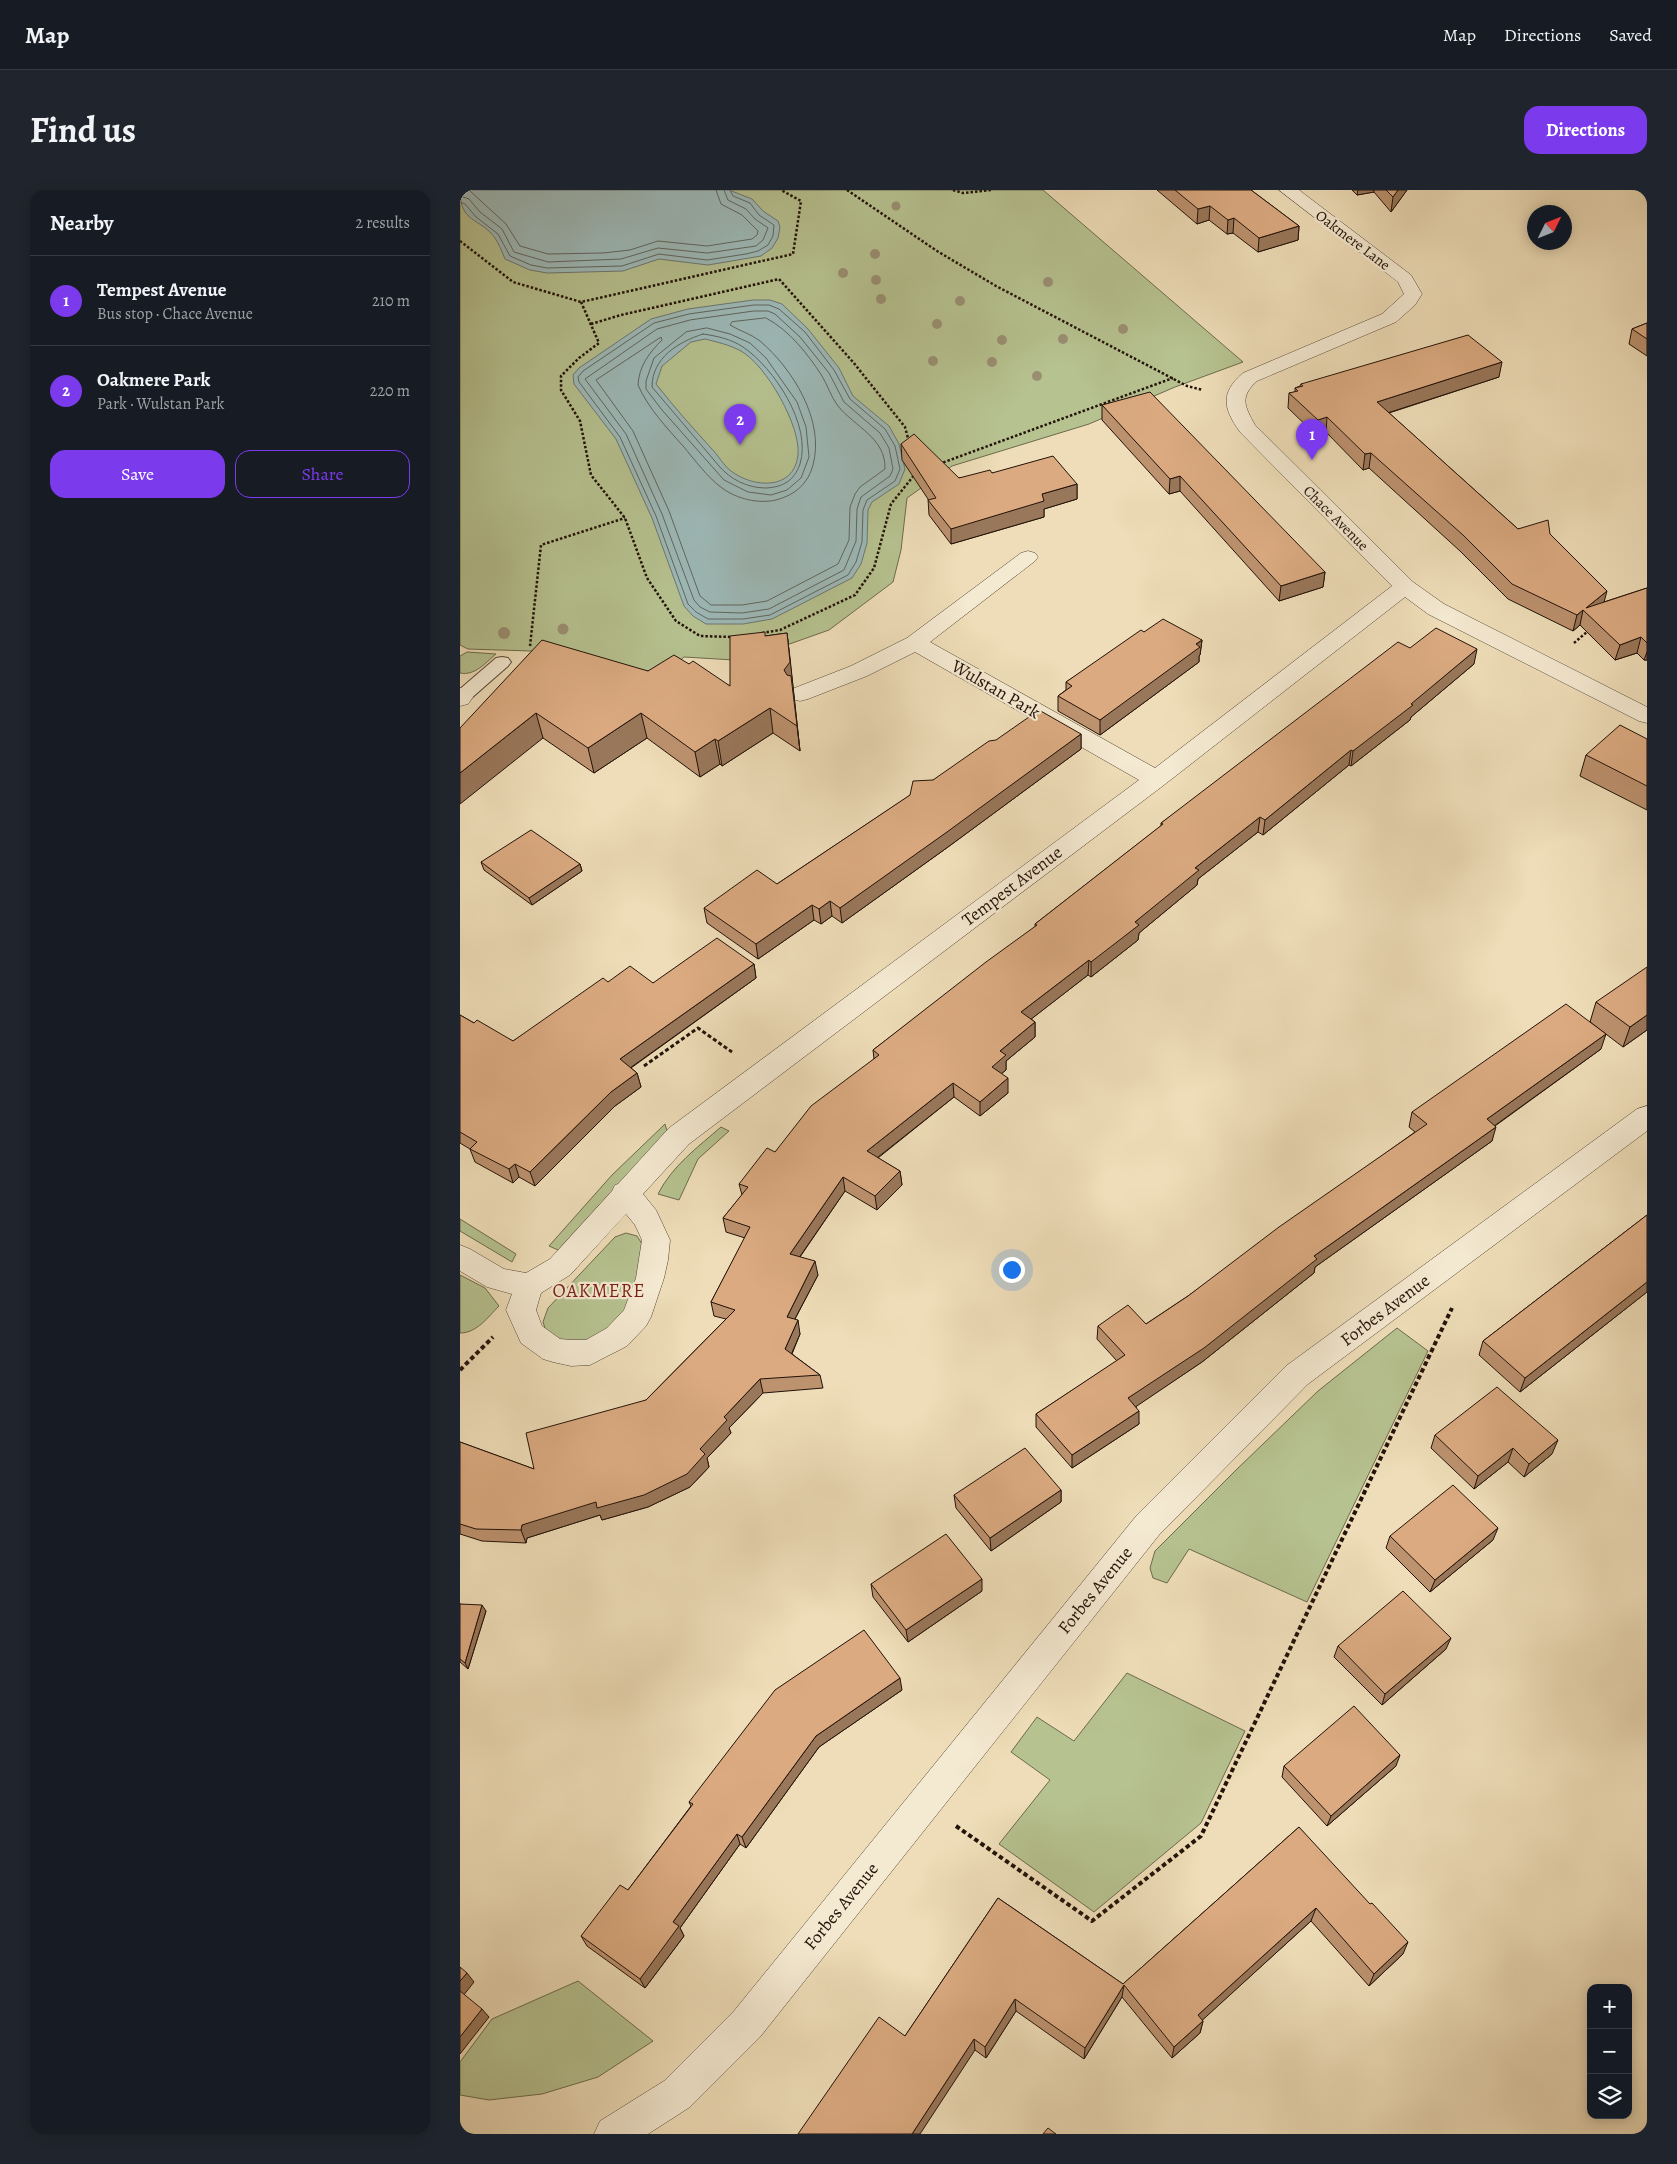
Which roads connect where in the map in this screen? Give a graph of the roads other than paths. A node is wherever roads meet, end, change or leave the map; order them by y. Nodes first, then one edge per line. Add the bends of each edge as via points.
1 (1288, 190) edge
2 (1412, 294) joint
3 (1028, 557) dead end
4 (1406, 587) junction
5 (915, 643) junction
6 (502, 662) road end
7 (800, 694) dead end
8 (461, 697) edge
9 (1647, 716) edge
10 (1156, 779) junction
11 (1647, 1116) edge
12 (625, 1192) junction
13 (460, 1257) edge
14 (525, 1298) junction
15 (613, 2134) edge

1 - 2 street, Oakmere Lane via 1405,279
2 - 4 street, Chace Avenue via 1409,301 1389,318 1250,377 1241,384 1234,405 1247,428
3 - 5 street
4 - 9 street, Chace Avenue via 1436,610
4 - 10 street, Tempest Avenue
5 - 7 street via 859,671
5 - 10 street, Wulstan Park
6 - 8 lane
10 - 12 street, Tempest Avenue via 679,1136
11 - 15 street, Forbes Avenue via 1297,1375 1148,1525 747,2024 677,2094
12 - 14 street, Tempest Avenue via 560,1267
12 - 14 street via 646,1218 656,1240 650,1278 636,1317 617,1337 590,1352 553,1350 531,1334
13 - 14 street

